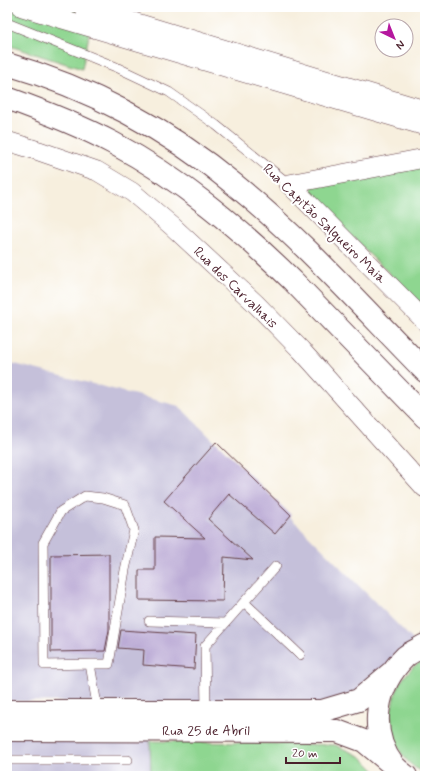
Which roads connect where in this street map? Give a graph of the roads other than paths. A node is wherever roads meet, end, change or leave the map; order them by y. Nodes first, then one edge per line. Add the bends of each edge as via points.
1 (22, 7) edge
2 (84, 7) edge
3 (7, 23) edge
4 (7, 64) edge
5 (7, 98) edge
6 (425, 110) edge
7 (425, 126) edge
8 (7, 141) edge
9 (425, 158) edge
10 (289, 184) junction
11 (425, 321) edge
12 (425, 371) edge
13 (425, 417) edge
14 (425, 488) edge
15 (276, 566) dead end
16 (244, 602) junction
17 (149, 621) dead end
18 (225, 623) junction
19 (425, 646) edge
20 (300, 655) dead end
21 (90, 664) junction
22 (391, 673) junction
23 (7, 711) edge
24 (98, 711) junction
25 (206, 711) junction
26 (7, 730) edge
27 (7, 760) edge
28 (128, 760) dead end
29 (400, 771) edge

1 - 7 street
2 - 6 street
3 - 10 lane, Rua Capitão Salgueiro Maia via 116,67 169,92 216,125
4 - 12 main road via 52,79 124,111 210,165 236,185 297,241
5 - 13 main road via 113,143 161,171 213,209 293,281
8 - 14 street, Rua dos Carvalhais via 97,171 132,192 178,231 301,350
9 - 10 street
10 - 11 street, Rua Capitão Salgueiro Maia
15 - 16 lane
16 - 18 lane
16 - 20 lane
17 - 18 lane
18 - 25 lane via 206,646
19 - 22 main road via 407,655
21 - 21 lane via 44,665 43,543 61,511 85,496 125,505 134,530 109,664
21 - 24 lane
22 - 25 main road, Rua 25 de Abril via 359,700 322,711
22 - 29 main road via 381,696 378,720 383,744
23 - 24 main road, Rua 25 de Abril
24 - 25 main road, Rua 25 de Abril
26 - 29 main road, Rua 25 de Abril via 337,731 364,741
27 - 28 lane

